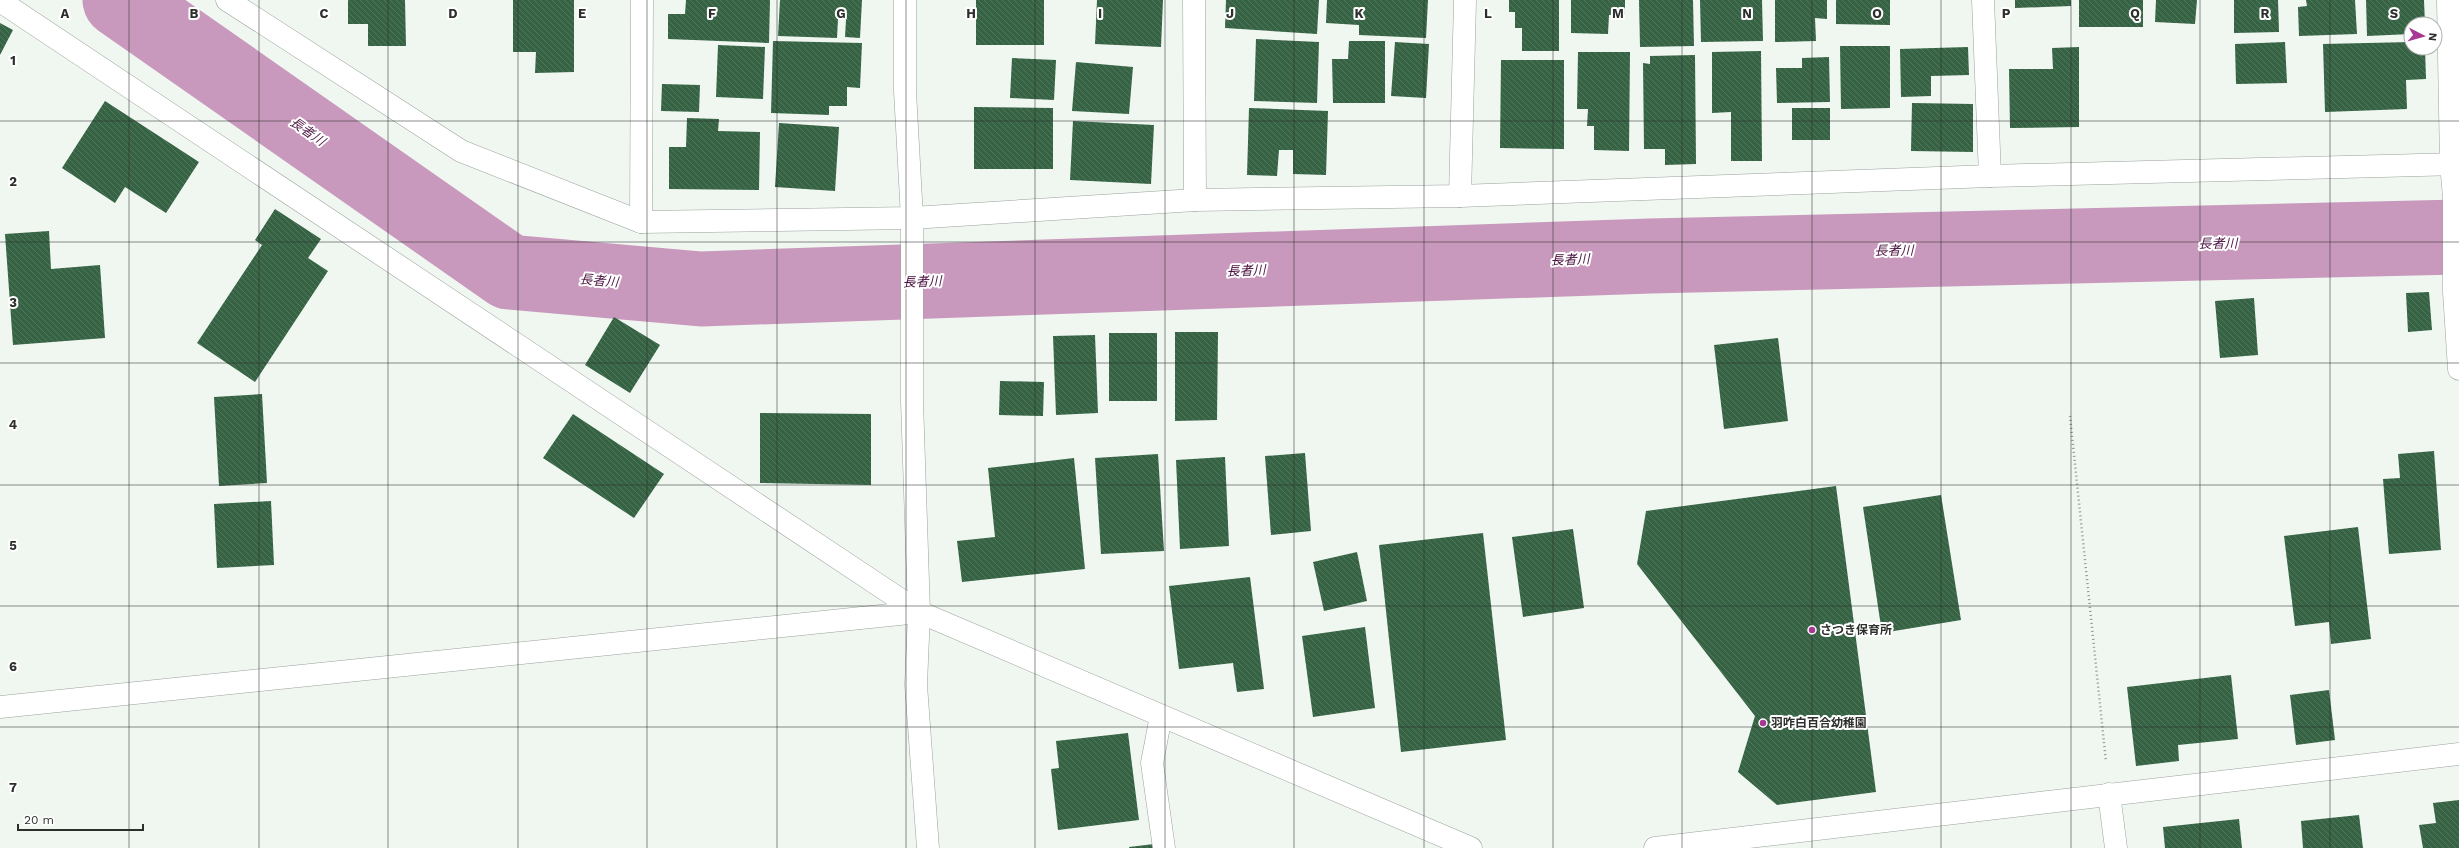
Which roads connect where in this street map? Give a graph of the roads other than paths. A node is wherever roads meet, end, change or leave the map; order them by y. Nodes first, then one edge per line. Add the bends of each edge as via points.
1 (227, 0) edge
2 (642, 0) edge
3 (905, 0) edge
4 (1194, 0) edge
5 (1465, 0) edge
6 (1983, 0) edge
7 (2448, 0) edge
8 (0, 1) edge
9 (2455, 164) edge
10 (1990, 176) junction
11 (1460, 196) junction
12 (1195, 200) junction
13 (912, 218) junction
14 (641, 222) junction
15 (2459, 369) edge
16 (919, 612) junction
17 (0, 706) edge
18 (1161, 716) junction
19 (2459, 754) edge
20 (2109, 794) junction
21 (1430, 840) edge
22 (928, 848) edge
23 (1164, 848) edge
24 (1471, 848) edge
25 (1655, 848) edge
26 (2116, 848) edge

1 - 14 street via 461,151
2 - 14 street
3 - 13 street via 905,91
4 - 12 street
5 - 11 street
6 - 10 street
7 - 9 street
8 - 16 street
9 - 10 street
9 - 15 street via 2454,292
10 - 11 street
11 - 12 street
12 - 13 street
13 - 14 street
13 - 16 street via 912,401
16 - 17 street
16 - 18 street
16 - 22 street via 916,685
18 - 21 street
18 - 23 street via 1152,763
19 - 20 street
20 - 25 street
20 - 26 street
21 - 24 street

